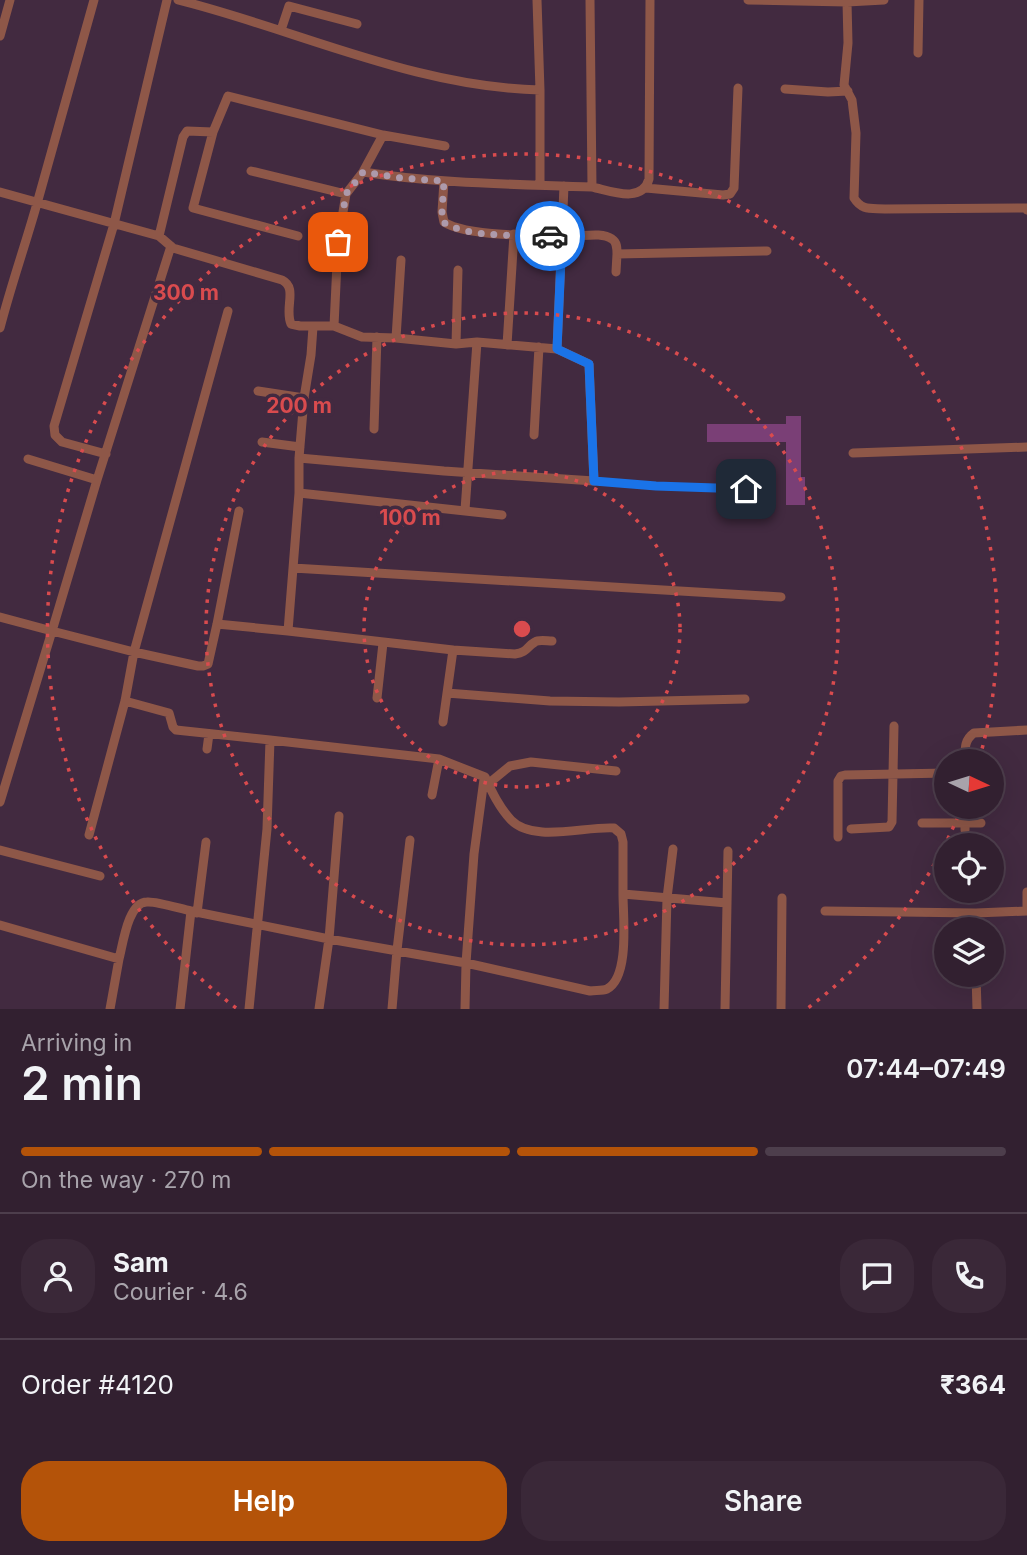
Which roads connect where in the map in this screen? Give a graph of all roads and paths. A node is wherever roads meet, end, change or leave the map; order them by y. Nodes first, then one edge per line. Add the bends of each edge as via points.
1 (10, 0) edge
2 (94, 0) edge
3 (167, 0) edge
4 (178, 0) edge
5 (537, 0) edge
6 (590, 0) edge
7 (650, 0) edge
8 (748, 0) edge
9 (884, 0) edge
10 (919, 0) edge
11 (847, 2) junction
12 (357, 24) dead end
13 (281, 30) junction
14 (0, 36) edge
15 (918, 53) dead end
16 (738, 88) dead end
17 (785, 89) dead end
18 (540, 90) junction
19 (848, 91) junction
20 (213, 132) junction
21 (383, 135) junction
22 (446, 146) dead end
23 (251, 172) dead end
24 (363, 172) junction
25 (444, 181) junction
26 (540, 185) junction
27 (564, 186) junction
28 (592, 187) junction
29 (646, 188) junction
30 (0, 192) edge
31 (346, 194) junction
32 (37, 202) junction
33 (1026, 209) edge
34 (114, 224) junction
35 (514, 234) junction
36 (159, 236) junction
37 (298, 236) dead end
38 (562, 236) junction
39 (171, 246) junction
40 (766, 251) dead end
41 (617, 254) junction
42 (401, 260) dead end
43 (458, 270) dead end
44 (616, 272) dead end
45 (228, 311) dead end
46 (334, 326) junction
47 (313, 327) junction
48 (0, 328) edge
49 (377, 337) junction
50 (396, 338) junction
51 (477, 342) junction
52 (456, 344) junction
53 (507, 345) junction
54 (539, 347) junction
55 (557, 349) junction
56 (258, 391) dead end
57 (304, 398) junction
58 (374, 429) dead end
59 (534, 435) dead end
60 (262, 442) dead end
61 (300, 447) junction
62 (1027, 447) edge
63 (853, 453) dead end
64 (106, 454) junction
65 (299, 458) junction
66 (28, 459) dead end
67 (467, 472) junction
68 (97, 480) junction
69 (594, 481) junction
70 (769, 489) dead end
71 (299, 494) junction
72 (465, 510) junction
73 (239, 512) dead end
74 (502, 514) dead end
75 (293, 568) junction
76 (781, 597) dead end
77 (0, 617) edge
78 (217, 624) junction
79 (52, 631) junction
80 (288, 631) junction
81 (552, 641) dead end
82 (383, 643) junction
83 (453, 650) junction
84 (135, 652) junction
85 (447, 693) junction
86 (377, 698) dead end
87 (746, 699) dead end
88 (125, 701) junction
89 (443, 722) dead end
90 (894, 726) dead end
91 (1027, 730) edge
92 (209, 734) junction
93 (270, 740) junction
94 (207, 749) dead end
95 (965, 749) edge
96 (439, 759) junction
97 (616, 771) dead end
98 (934, 773) edge
99 (893, 774) junction
100 (486, 780) junction
101 (432, 795) dead end
102 (0, 802) edge
103 (339, 816) dead end
104 (965, 819) edge
105 (922, 823) dead end
106 (981, 823) dead end
107 (965, 826) junction
108 (851, 829) dead end
109 (89, 835) dead end
110 (838, 837) dead end
111 (410, 840) dead end
112 (206, 842) dead end
113 (673, 849) dead end
114 (0, 850) edge
115 (728, 851) dead end
116 (100, 876) dead end
117 (1027, 892) edge
118 (623, 894) junction
119 (667, 898) junction
120 (782, 898) dead end
121 (727, 903) junction
122 (825, 911) dead end
123 (1027, 911) edge
124 (194, 912) junction
125 (975, 913) junction
126 (975, 917) edge
127 (0, 925) edge
128 (257, 925) junction
129 (329, 939) junction
130 (397, 950) junction
131 (119, 959) junction
132 (466, 963) junction
133 (976, 987) edge
134 (110, 1009) edge
135 (180, 1009) edge
136 (249, 1009) edge
137 (319, 1009) edge
138 (392, 1009) edge
139 (464, 1009) edge
140 (664, 1009) edge
141 (724, 1009) edge
142 (781, 1009) edge
143 (977, 1009) edge

1 - 14 street
2 - 32 street
3 - 34 street
4 - 13 street
5 - 18 street
6 - 28 street
7 - 29 street
8 - 11 street
9 - 11 street
10 - 15 street
11 - 19 street via 844,85
12 - 13 street via 289,6
13 - 18 street via 413,71
16 - 29 street via 734,188 730,194
17 - 19 street
18 - 26 street
19 - 33 street via 856,133 854,198 859,206
20 - 21 street via 228,96
20 - 36 street via 187,131 183,137
20 - 37 street via 193,208
21 - 22 street
21 - 24 street
23 - 31 street
24 - 25 street
24 - 31 street
25 - 26 street
25 - 35 street via 443,222 483,233
26 - 27 street
27 - 28 street
27 - 38 street
28 - 29 street via 633,194
30 - 32 street
31 - 46 street via 338,242
32 - 34 street
32 - 48 street
34 - 36 street
34 - 64 street via 54,426 62,442
35 - 38 street
35 - 53 street
36 - 39 street
38 - 41 street via 603,235 613,239
38 - 55 street
39 - 47 street via 288,284 289,320 295,326
39 - 64 street
40 - 41 street
41 - 44 street
42 - 50 street
43 - 52 street
45 - 84 street
46 - 47 street
46 - 49 street via 362,337
47 - 57 street
49 - 50 street
49 - 58 street
50 - 52 street
51 - 52 street
51 - 53 street
51 - 67 street
53 - 54 street
54 - 55 street
54 - 59 street
55 - 69 street via 589,364
56 - 57 street
57 - 61 street
60 - 61 street
61 - 65 street
62 - 63 street
64 - 68 street
65 - 67 street
65 - 71 street
66 - 68 street
67 - 69 street
67 - 72 street
68 - 79 street
69 - 70 lane
71 - 72 street
71 - 75 street
72 - 74 street
73 - 78 street
75 - 76 street
75 - 80 street
77 - 79 street
78 - 80 street
78 - 84 street via 208,664 203,666
79 - 84 street
79 - 102 street
80 - 82 street
81 - 83 street via 538,640 515,654
82 - 83 street
82 - 86 street
83 - 85 street
84 - 88 street
85 - 87 street via 550,701
85 - 89 street
88 - 92 street via 169,713 176,730
88 - 109 street
90 - 99 street
91 - 95 street via 974,733
92 - 93 street
92 - 94 street
93 - 96 street
93 - 128 street
96 - 100 street
96 - 101 street
97 - 100 street via 530,762 510,766
98 - 99 street
99 - 108 street via 889,827
99 - 110 street via 841,776
100 - 118 street via 513,822 530,830 614,828 623,842
100 - 132 street via 474,854
103 - 129 street
104 - 107 street
105 - 107 street
106 - 107 street
111 - 130 street
112 - 124 street
113 - 119 street
114 - 116 street
115 - 121 street
117 - 123 street
118 - 119 street
118 - 132 street via 623,963 606,989 590,991
119 - 121 street
119 - 140 street
120 - 142 street
121 - 141 street
122 - 125 street
123 - 125 street
124 - 128 street
124 - 131 street via 146,901 139,905 128,920
124 - 135 street
125 - 126 street
127 - 131 street
128 - 129 street
128 - 136 street
129 - 130 street
129 - 137 street
130 - 132 street
130 - 138 street
131 - 134 street
132 - 139 street
133 - 143 street

